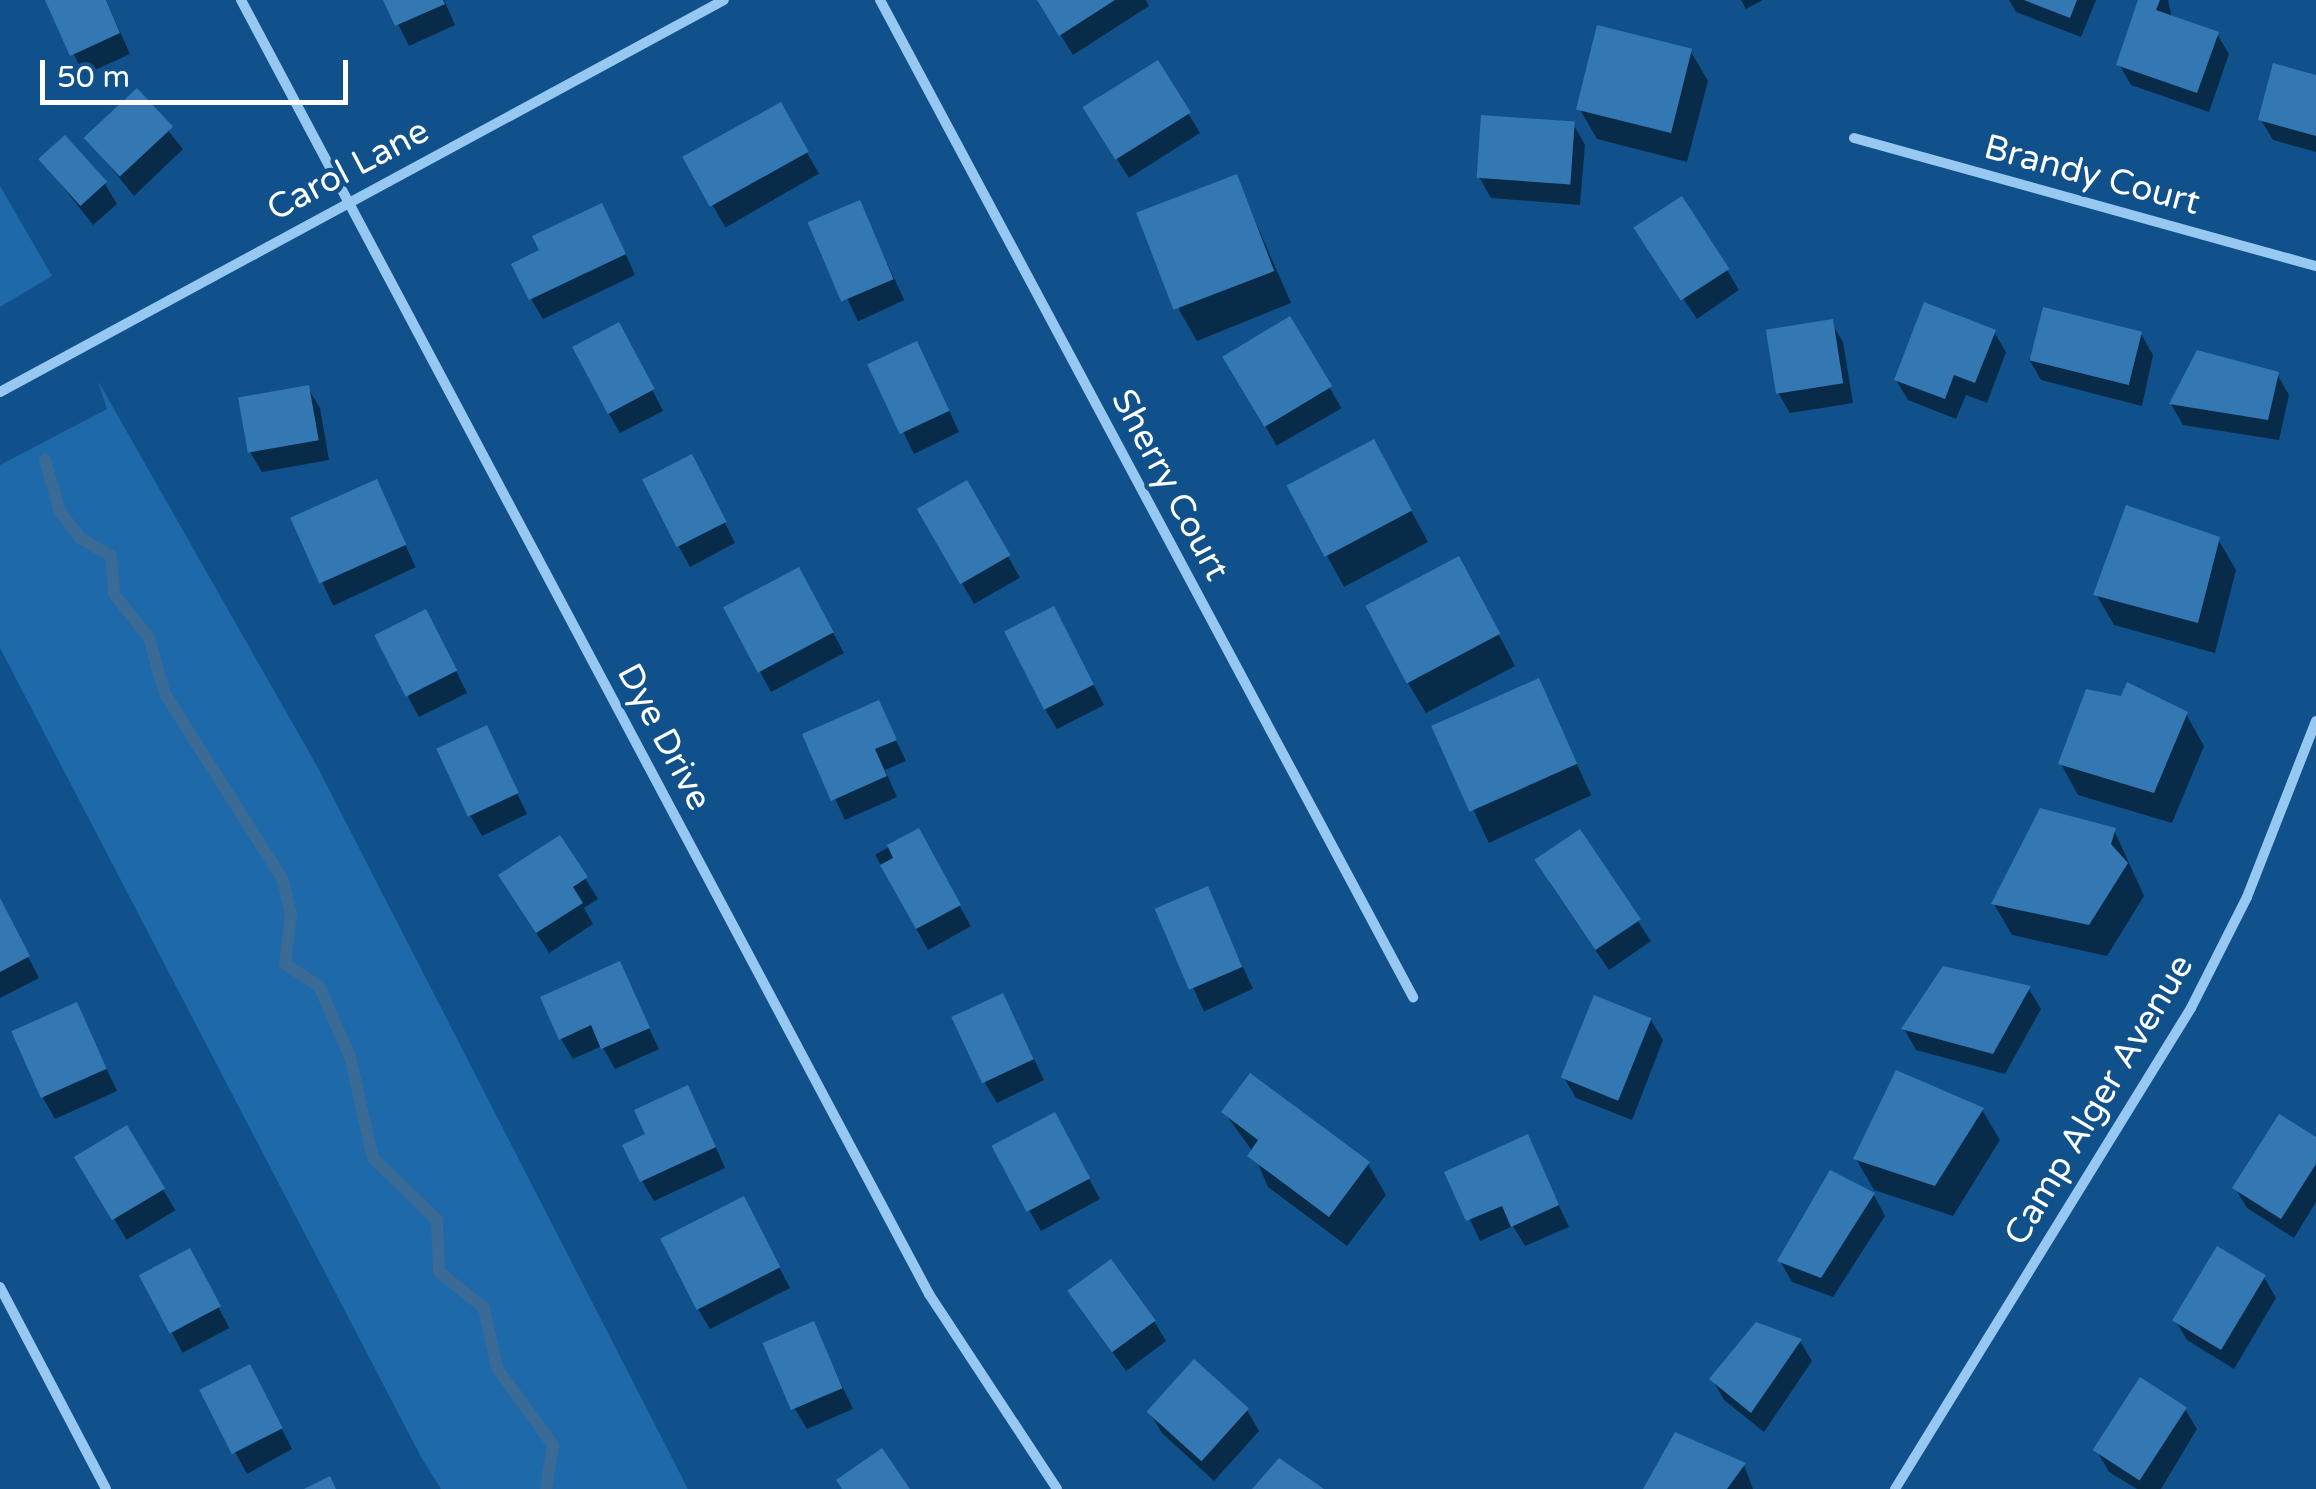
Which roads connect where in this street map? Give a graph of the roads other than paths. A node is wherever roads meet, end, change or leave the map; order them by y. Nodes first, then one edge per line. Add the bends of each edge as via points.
1 (241, 0) edge
2 (724, 0) edge
3 (880, 0) edge
4 (1854, 138) dead end
5 (348, 201) junction
6 (2316, 266) edge
7 (0, 392) edge
8 (2316, 721) edge
9 (1412, 997) dead end
10 (0, 1287) edge
11 (106, 1489) edge
12 (1058, 1489) edge
13 (1896, 1489) edge

1 - 5 street, Dye Drive
2 - 5 street, Carol Lane
3 - 9 street, Sherry Court
4 - 6 street, Brandy Court
5 - 7 street, Carol Lane
5 - 12 street, Dye Drive via 929,1294
8 - 13 street, Camp Alger Avenue via 2247,897 2191,1008
10 - 11 street

